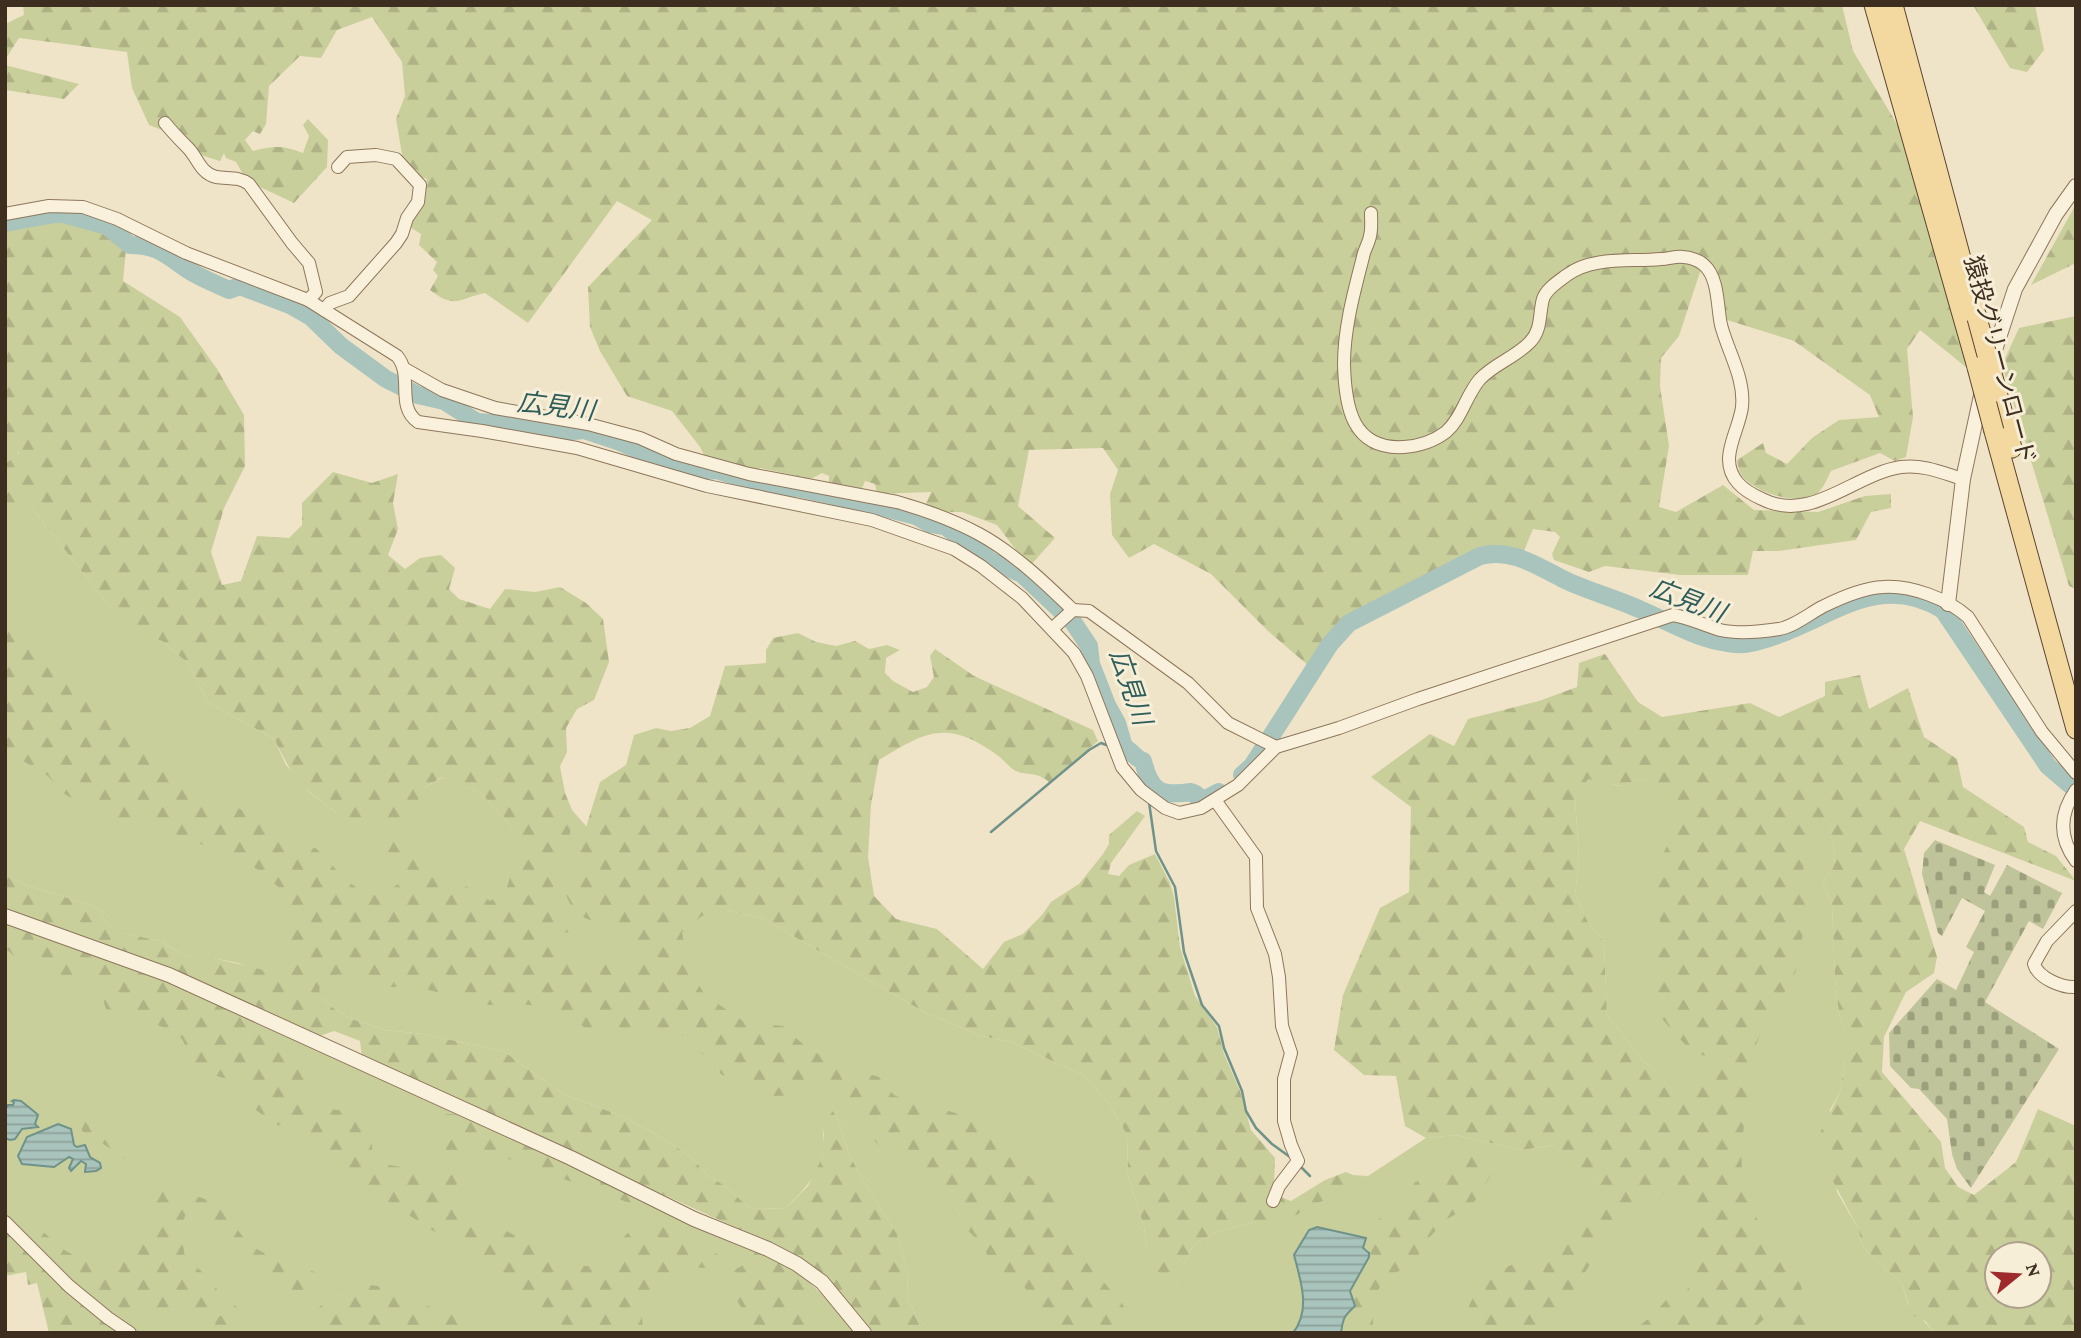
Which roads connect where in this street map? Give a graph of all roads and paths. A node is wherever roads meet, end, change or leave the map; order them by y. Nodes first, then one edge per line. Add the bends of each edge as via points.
1 (1874, 5) edge
2 (1893, 5) edge
3 (166, 123) dead end
4 (338, 167) dead end
5 (2076, 186) edge
6 (1371, 213) dead end
7 (5, 214) edge
8 (308, 300) junction
9 (324, 310) junction
10 (405, 371) junction
11 (1962, 479) junction
12 (1948, 604) junction
13 (1072, 611) junction
14 (1055, 627) junction
15 (2076, 680) edge
16 (2076, 729) edge
17 (1269, 743) junction
18 (2076, 774) edge
19 (2076, 790) edge
20 (1215, 800) junction
21 (2076, 861) edge
22 (2076, 911) edge
23 (5, 916) edge
24 (2076, 987) edge
25 (1273, 1201) dead end
26 (5, 1222) edge
27 (130, 1333) edge
28 (864, 1333) edge

1 - 16 main road, 猿投グリーンロード, bridge
2 - 15 main road, 猿投グリーンロード, bridge
3 - 8 street via 205,171 249,184 309,263 316,292
4 - 9 street via 347,157 387,156 396,159 421,192 396,243 349,296
5 - 11 street via 2015,289 1979,403
6 - 11 street via 1344,366 1356,428 1375,444 1426,443 1448,430 1480,379 1532,341 1543,297 1570,272 1602,262 1683,257 1704,265 1713,278 1741,387 1742,409 1730,443 1731,470 1749,493 1767,502 1793,506 1819,501 1900,467 1923,467
7 - 8 street via 49,206 83,207
8 - 9 street
9 - 10 street via 391,350
10 - 13 street via 485,405 588,424 748,474 920,509 998,546
10 - 14 street via 406,401 418,422 551,442 707,486 892,526 967,556
11 - 12 street
12 - 17 street via 1928,595 1883,587 1852,593 1784,628 1755,632 1720,630 1674,615 1339,728
12 - 18 street via 1968,617 2042,732
13 - 14 street
13 - 17 street via 1089,611 1112,626 1188,683 1228,723
14 - 20 street via 1080,665 1122,767 1141,790 1179,813
17 - 20 street via 1252,773
19 - 21 street via 2067,802 2062,831
20 - 25 street via 1256,857 1257,908 1275,954 1282,1026 1291,1053 1284,1079 1284,1121 1296,1163
22 - 24 street via 2047,941 2034,964 2041,975 2067,988
23 - 28 street via 169,975 694,1219 768,1249 822,1282
26 - 27 street via 69,1286

